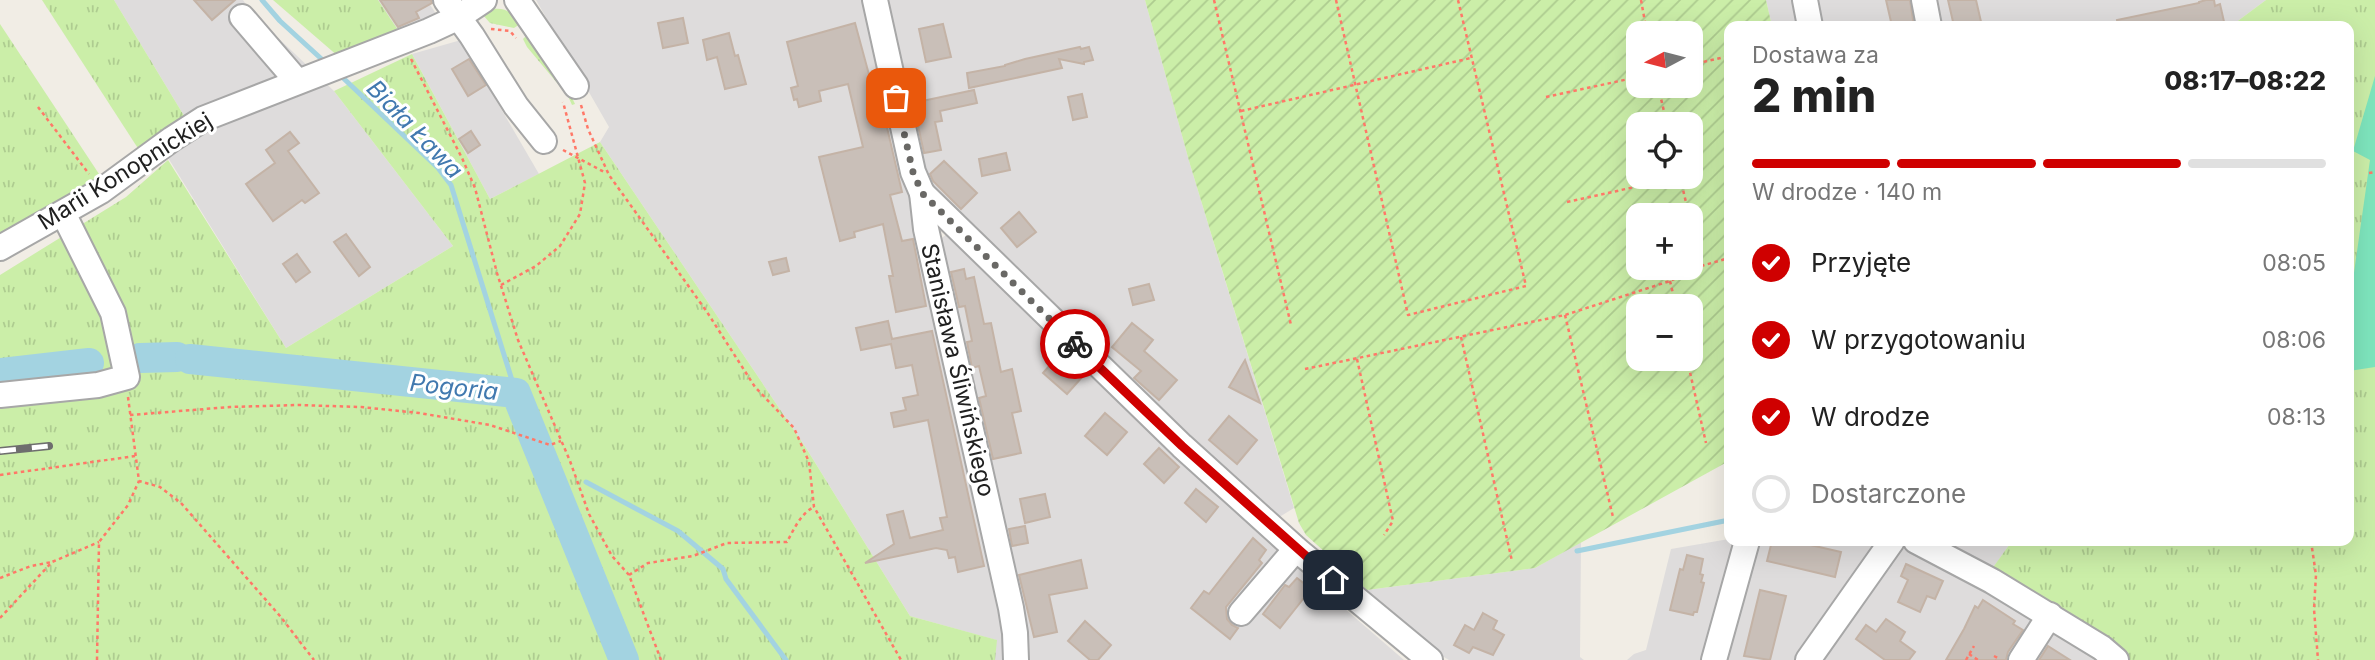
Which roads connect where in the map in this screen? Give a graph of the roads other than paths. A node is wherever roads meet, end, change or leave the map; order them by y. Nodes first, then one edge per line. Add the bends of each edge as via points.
1 (484, 0) edge
2 (499, 0) edge
3 (517, 0) edge
4 (875, 0) edge
5 (1805, 0) edge
6 (1924, 0) edge
7 (451, 9) edge
8 (242, 17) dead end
9 (1809, 21) edge
10 (1928, 21) edge
11 (307, 77) junction
12 (571, 97) road end
13 (544, 141) road end
14 (922, 193) junction
15 (67, 221) dead end
16 (0, 248) edge
17 (0, 395) edge
18 (1746, 546) edge
19 (1888, 546) edge
20 (1926, 546) edge
21 (1296, 549) junction
22 (1241, 613) dead end
23 (2050, 615) junction
24 (1016, 660) edge
25 (1430, 660) edge
26 (1714, 660) edge
27 (1808, 660) edge
28 (2021, 660) edge
29 (2116, 660) edge

1 - 7 street, Marii Konopnickiej
2 - 3 street
3 - 12 street
4 - 14 street, Stanisława Śliwińskiego via 913,172
5 - 9 street
6 - 10 street
7 - 11 street, Marii Konopnickiej via 429,32
7 - 13 street
8 - 11 street
11 - 16 street, Marii Konopnickiej via 203,119 101,191
14 - 21 street via 1182,446
14 - 24 street, Stanisława Śliwińskiego via 926,229 1011,608
15 - 17 street via 113,313 127,377 98,385
18 - 26 street
19 - 27 street
20 - 23 street
21 - 22 street
21 - 25 street
23 - 28 street
23 - 29 street

